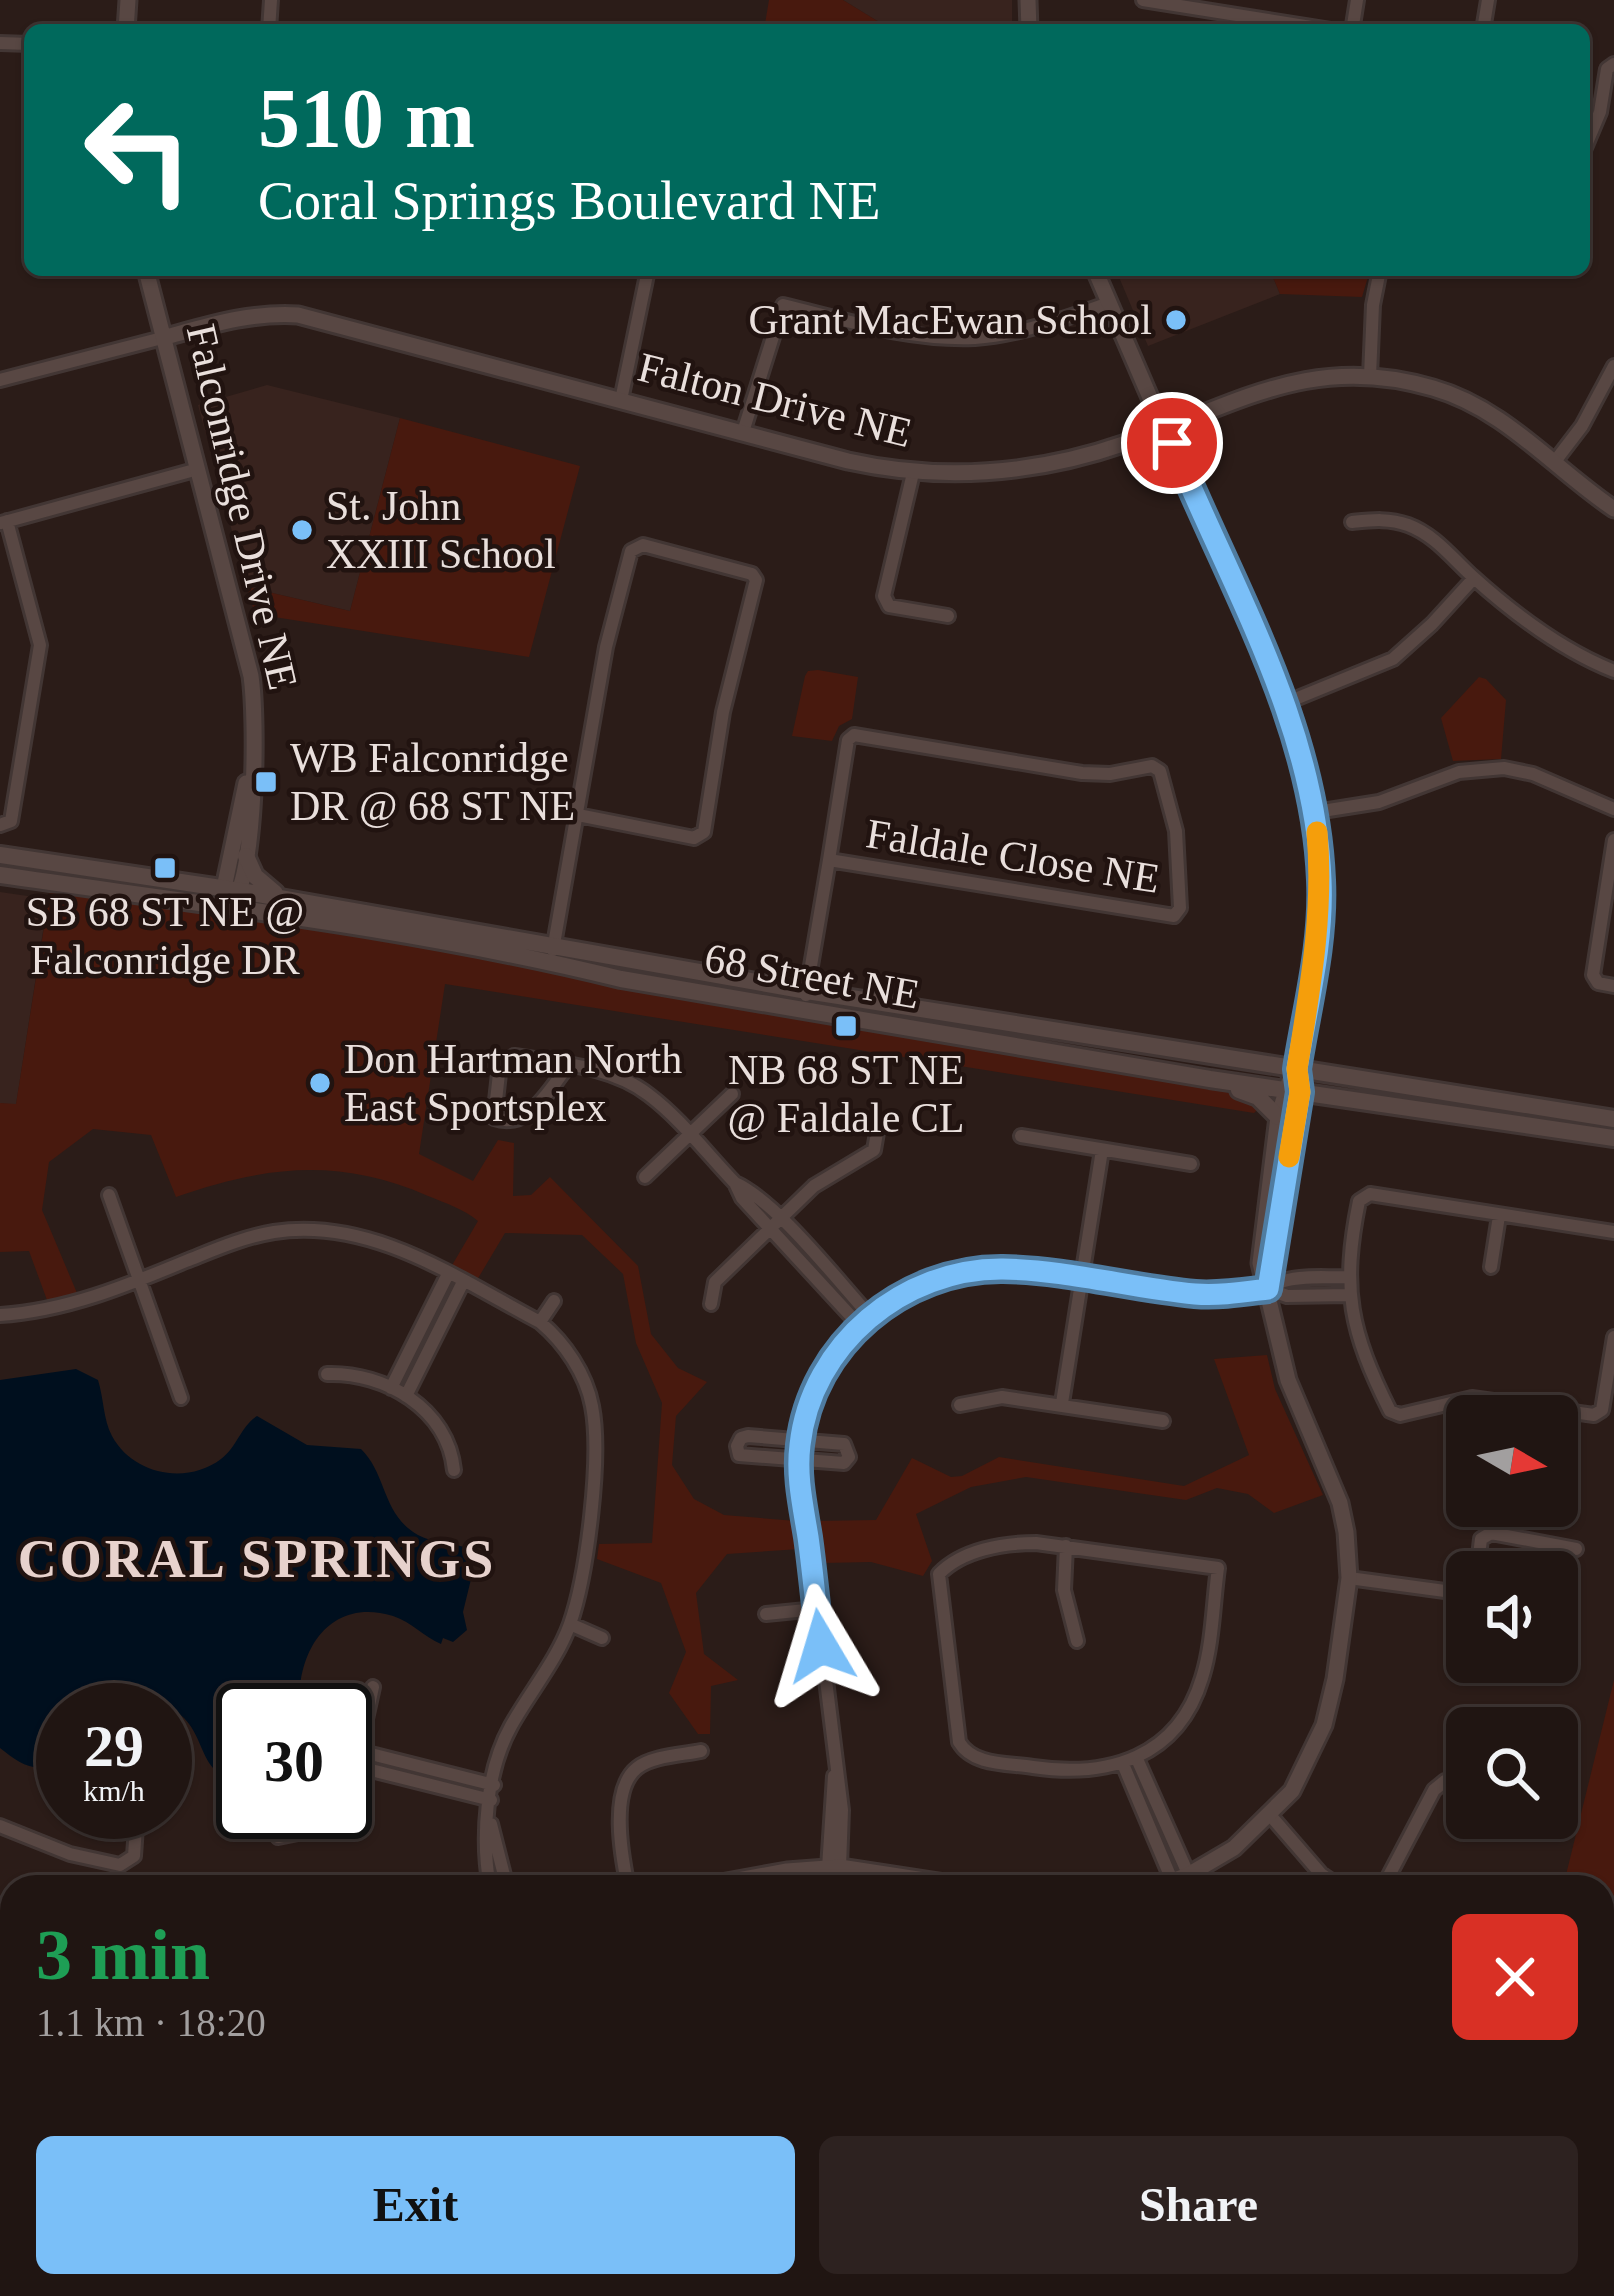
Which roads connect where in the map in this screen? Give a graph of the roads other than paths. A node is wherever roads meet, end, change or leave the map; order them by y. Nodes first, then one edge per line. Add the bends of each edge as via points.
1 (1143, 0) edge
2 (1161, 1) edge
3 (1295, 24) edge
4 (1614, 64) edge
5 (1590, 136) edge
6 (148, 276) edge
7 (647, 276) edge
8 (1098, 276) edge
9 (1380, 276) edge
10 (1109, 303) junction
11 (166, 337) junction
12 (1614, 366) edge
13 (1370, 376) junction
14 (0, 380) edge
15 (621, 400) junction
16 (1164, 428) junction
17 (743, 432) junction
18 (1556, 460) junction
19 (198, 469) junction
20 (913, 473) junction
21 (1614, 509) edge
22 (3, 522) edge
23 (1352, 522) dead end
24 (1474, 578) junction
25 (948, 616) dead end
26 (1614, 670) edge
27 (1283, 704) junction
28 (251, 762) junction
29 (1614, 809) edge
30 (1316, 812) junction
31 (578, 814) junction
32 (0, 825) edge
33 (1614, 840) edge
34 (0, 855) edge
35 (246, 856) junction
36 (829, 860) junction
37 (0, 875) edge
38 (232, 890) junction
39 (281, 898) junction
40 (229, 908) junction
41 (552, 952) junction
42 (1614, 986) edge
43 (807, 991) junction
44 (803, 1011) junction
45 (569, 1065) junction
46 (1297, 1069) junction
47 (1210, 1079) junction
48 (1292, 1090) junction
49 (731, 1094) dead end
50 (1278, 1117) junction
51 (1614, 1119) edge
52 (879, 1120) dead end
53 (690, 1135) junction
54 (1021, 1136) dead end
55 (1608, 1139) edge
56 (1102, 1150) junction
57 (1191, 1164) dead end
58 (645, 1177) dead end
59 (109, 1195) dead end
60 (1499, 1216) junction
61 (776, 1225) junction
62 (1614, 1232) edge
63 (1491, 1267) dead end
64 (448, 1274) junction
65 (1348, 1277) junction
66 (1081, 1278) junction
67 (141, 1280) junction
68 (463, 1282) junction
69 (1268, 1289) junction
70 (1348, 1295) junction
71 (554, 1301) dead end
72 (711, 1304) dead end
73 (0, 1315) edge
74 (864, 1320) junction
75 (540, 1322) junction
76 (1614, 1337) edge
77 (327, 1374) dead end
78 (391, 1388) junction
79 (406, 1396) junction
80 (182, 1398) dead end
81 (1062, 1403) junction
82 (960, 1406) dead end
83 (1163, 1421) dead end
84 (800, 1440) junction
85 (799, 1461) junction
86 (454, 1470) dead end
87 (1066, 1546) junction
88 (1576, 1549) dead end
89 (1480, 1551) edge
90 (1349, 1578) junction
91 (1446, 1591) edge
92 (816, 1609) junction
93 (766, 1614) dead end
94 (570, 1624) junction
95 (602, 1638) dead end
96 (1076, 1641) dead end
97 (373, 1687) dead end
98 (372, 1692) edge
99 (700, 1751) dead end
100 (372, 1755) edge
101 (1130, 1762) junction
102 (372, 1769) edge
103 (1446, 1781) edge
104 (492, 1793) junction
105 (1270, 1815) junction
106 (489, 1817) junction
107 (0, 1826) edge
108 (135, 1839) edge
109 (834, 1868) junction
110 (488, 1875) edge
111 (504, 1875) edge
112 (626, 1875) edge
113 (786, 1875) edge
114 (884, 1875) edge
115 (1174, 1875) edge
116 (1190, 1875) edge
117 (1322, 1875) edge
118 (1389, 1875) edge

1 - 2 street
2 - 3 street
4 - 5 street
6 - 11 street, Falconridge Drive NE
7 - 15 street
8 - 10 street
9 - 13 street
10 - 16 street
10 - 17 street via 975,338 898,332 783,305
11 - 14 street
11 - 15 street, Falton Drive NE via 236,318 298,315
11 - 19 street, Falconridge Drive NE
12 - 18 street
13 - 16 street, Falton Drive NE via 1265,388
13 - 18 street, Falton Drive NE via 1434,388 1484,409
15 - 17 street, Falton Drive NE
16 - 20 street, Falton Drive NE via 1033,468
16 - 27 street
17 - 20 street, Falton Drive NE
18 - 21 street, Falton Drive NE
19 - 22 street
19 - 28 street, Falconridge Drive NE via 251,676
20 - 25 street via 884,596 889,605
22 - 32 street via 40,645 11,821
23 - 24 street via 1411,526
24 - 26 street via 1564,646
24 - 27 street via 1393,659
27 - 30 street
28 - 35 street, Falconridge Drive NE
28 - 38 street, Falconridge Drive NE
29 - 30 street via 1504,768 1459,772 1378,802
30 - 46 street via 1320,932
31 - 31 street via 694,838 704,832 752,574 643,544 631,551
31 - 41 street
33 - 42 street via 1593,975
34 - 38 main road, 68 Street NE
35 - 38 street, Falconridge Drive NE
35 - 39 main road
36 - 36 street, Faldale Close NE via 854,735 1082,772 1152,766 1176,831 1180,908 1174,916
36 - 43 street, Faldale Close NE
37 - 40 main road, 68 Street NE
38 - 39 main road, 68 Street NE
38 - 40 street, Falconridge Drive NE
39 - 41 main road, 68 Street NE
40 - 41 main road, 68 Street NE
41 - 43 main road, 68 Street NE
41 - 44 main road, 68 Street NE via 621,979
43 - 44 street, Faldale Close NE
43 - 46 main road, 68 Street NE
44 - 47 main road, 68 Street NE
45 - 45 street via 514,1055 500,1065 494,1118 523,1119
45 - 53 street via 648,1094
46 - 48 street
46 - 51 main road, 68 Street NE
47 - 48 main road, 68 Street NE
47 - 50 main road via 1258,1097
48 - 50 street
48 - 55 main road, 68 Street NE
48 - 69 street
49 - 53 street
50 - 69 street via 1260,1263
52 - 61 street via 874,1150 814,1186
53 - 58 street
53 - 61 street
54 - 56 street
56 - 57 street
56 - 66 street
59 - 67 street
60 - 62 street
60 - 63 street
60 - 65 street via 1370,1193 1359,1201
61 - 72 street via 715,1282
61 - 74 street
64 - 67 street via 382,1243 301,1229 245,1239
64 - 68 street
64 - 78 street
65 - 69 street via 1286,1280
65 - 70 street
66 - 69 street via 1200,1294
66 - 74 street via 958,1273 902,1293
66 - 81 street
67 - 73 street
67 - 80 street
68 - 75 street
68 - 79 street
69 - 70 street
69 - 90 street via 1288,1380 1340,1503
70 - 76 street via 1366,1365 1390,1411 1400,1415 1472,1398 1594,1415 1602,1410
71 - 75 street
74 - 84 street via 827,1368
75 - 94 street via 569,1355 593,1408 588,1527
77 - 78 street
78 - 79 street
79 - 86 street via 446,1434
81 - 82 street via 1002,1397
81 - 83 street
84 - 85 street
84 - 85 street via 850,1451 844,1463
84 - 85 street via 748,1436 736,1446 739,1455
85 - 92 street
87 - 96 street via 1064,1590
87 - 101 street via 1218,1568 1197,1693 1173,1729
87 - 101 street via 998,1546 939,1574 958,1742 977,1759 1060,1771
88 - 89 street via 1491,1533
90 - 91 street
90 - 105 street via 1324,1725 1292,1791
92 - 93 street
92 - 109 street via 842,1810
94 - 95 street
94 - 104 street via 508,1731
97 - 98 street
99 - 112 street via 631,1774 619,1820
100 - 104 street
101 - 115 street
102 - 104 street
103 - 118 street
104 - 106 street
105 - 116 street
105 - 117 street
106 - 110 street
106 - 111 street
107 - 108 street via 120,1865 134,1856
109 - 113 street
109 - 114 street

